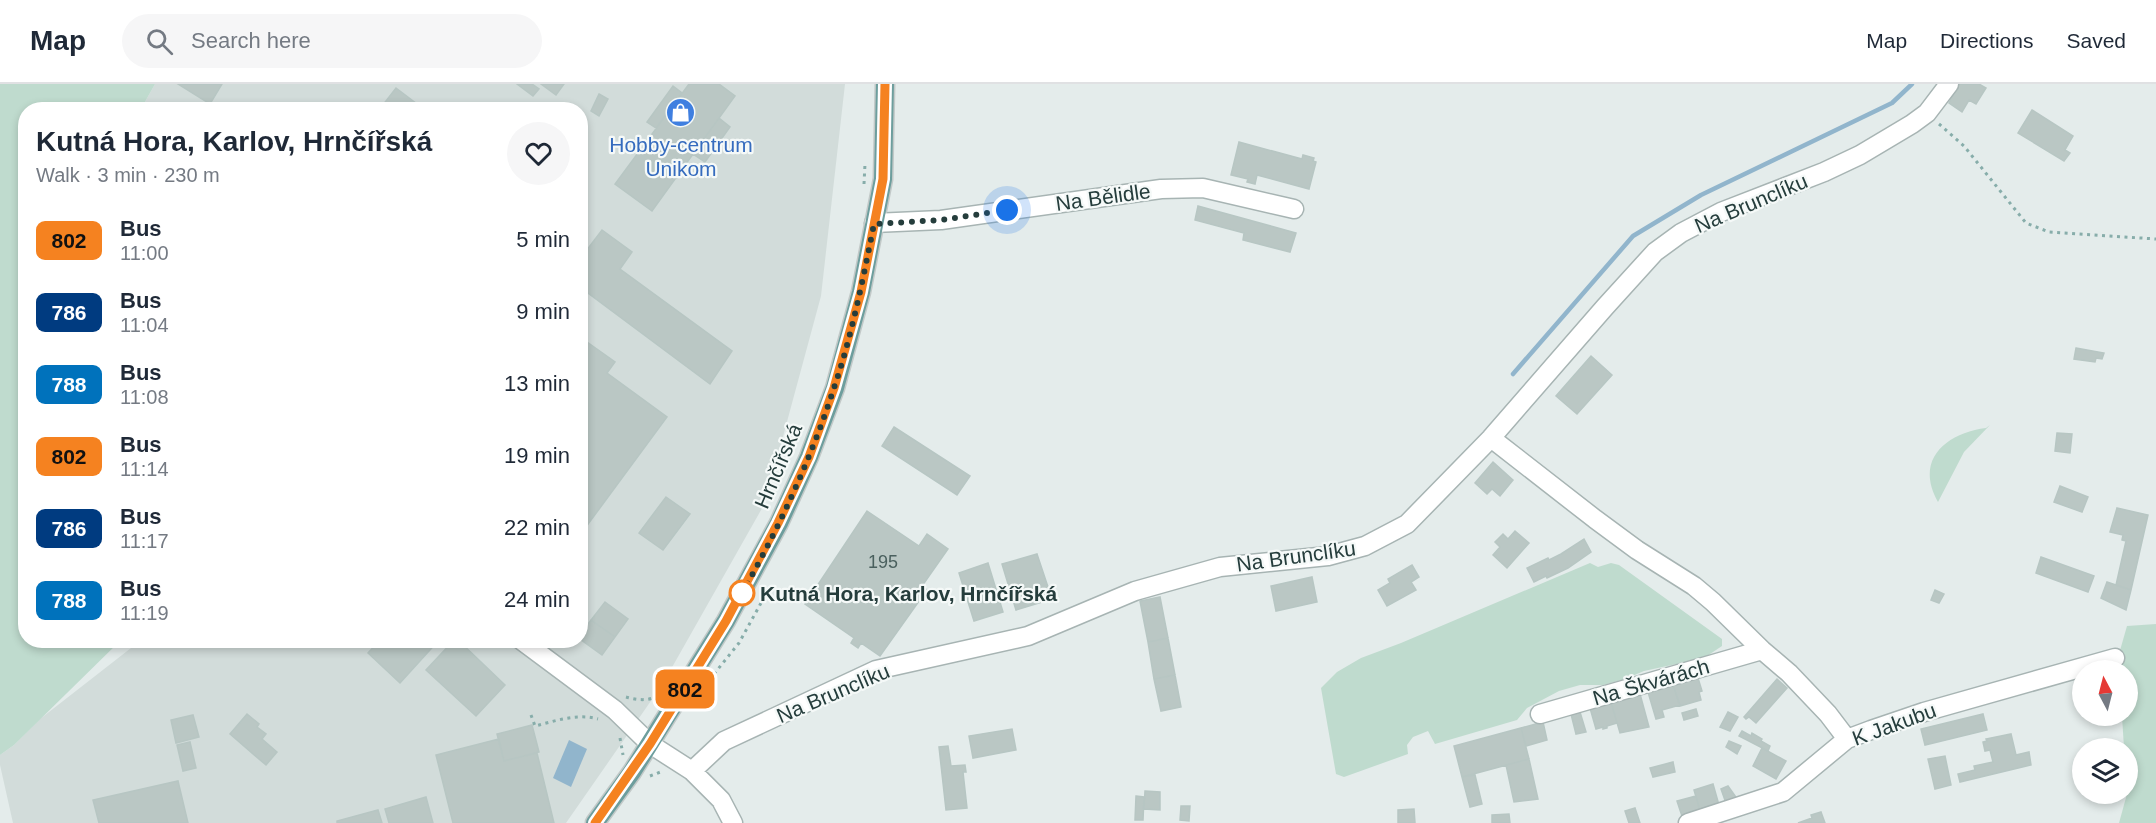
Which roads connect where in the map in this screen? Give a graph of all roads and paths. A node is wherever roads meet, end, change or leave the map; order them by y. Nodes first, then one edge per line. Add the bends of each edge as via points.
1 (885, 84) edge
2 (1949, 84) edge
3 (1927, 113) junction
4 (866, 154) dead end
5 (863, 189) dead end
6 (1294, 208) dead end
7 (874, 224) junction
8 (2156, 238) edge
9 (1491, 438) junction
10 (761, 603) dead end
11 (532, 648) edge
12 (1762, 650) junction
13 (2115, 658) dead end
14 (709, 680) dead end
15 (663, 691) dead end
16 (617, 694) dead end
17 (1540, 714) dead end
18 (531, 715) dead end
19 (605, 722) dead end
20 (619, 736) dead end
21 (1847, 739) junction
22 (650, 744) junction
23 (620, 761) dead end
24 (687, 768) junction
25 (645, 781) dead end
26 (595, 823) edge
27 (733, 823) edge
28 (1688, 823) edge

1 - 7 main road, Hrnčířská via 883,179
2 - 3 street, Na Brunclíku
3 - 8 path via 1964,146 2026,224 2049,232
3 - 9 street, Na Brunclíku via 1833,168 1721,212 1681,233 1647,260
4 - 5 path
6 - 7 street, Na Bělidle via 1203,188 1161,189 941,220
7 - 22 main road, Hrnčířská via 838,377 809,457 748,583
9 - 12 street via 1637,550 1694,586
9 - 24 street, Na Brunclíku via 1407,524 1365,546 1328,556 1220,567 1134,591 1028,636 876,670 724,741
10 - 14 path via 739,643
11 - 22 street via 615,710
12 - 17 street, Na Škvárách
12 - 21 street via 1789,673
13 - 21 street, K Jakubu via 1924,712
15 - 16 path via 656,697 636,700
18 - 19 path via 535,726 586,716
20 - 23 path via 623,756
21 - 28 street, K Jakubu via 1783,792
22 - 24 street
22 - 26 main road, Hrnčířská
24 - 25 path via 674,774 657,772
24 - 27 street via 722,800

